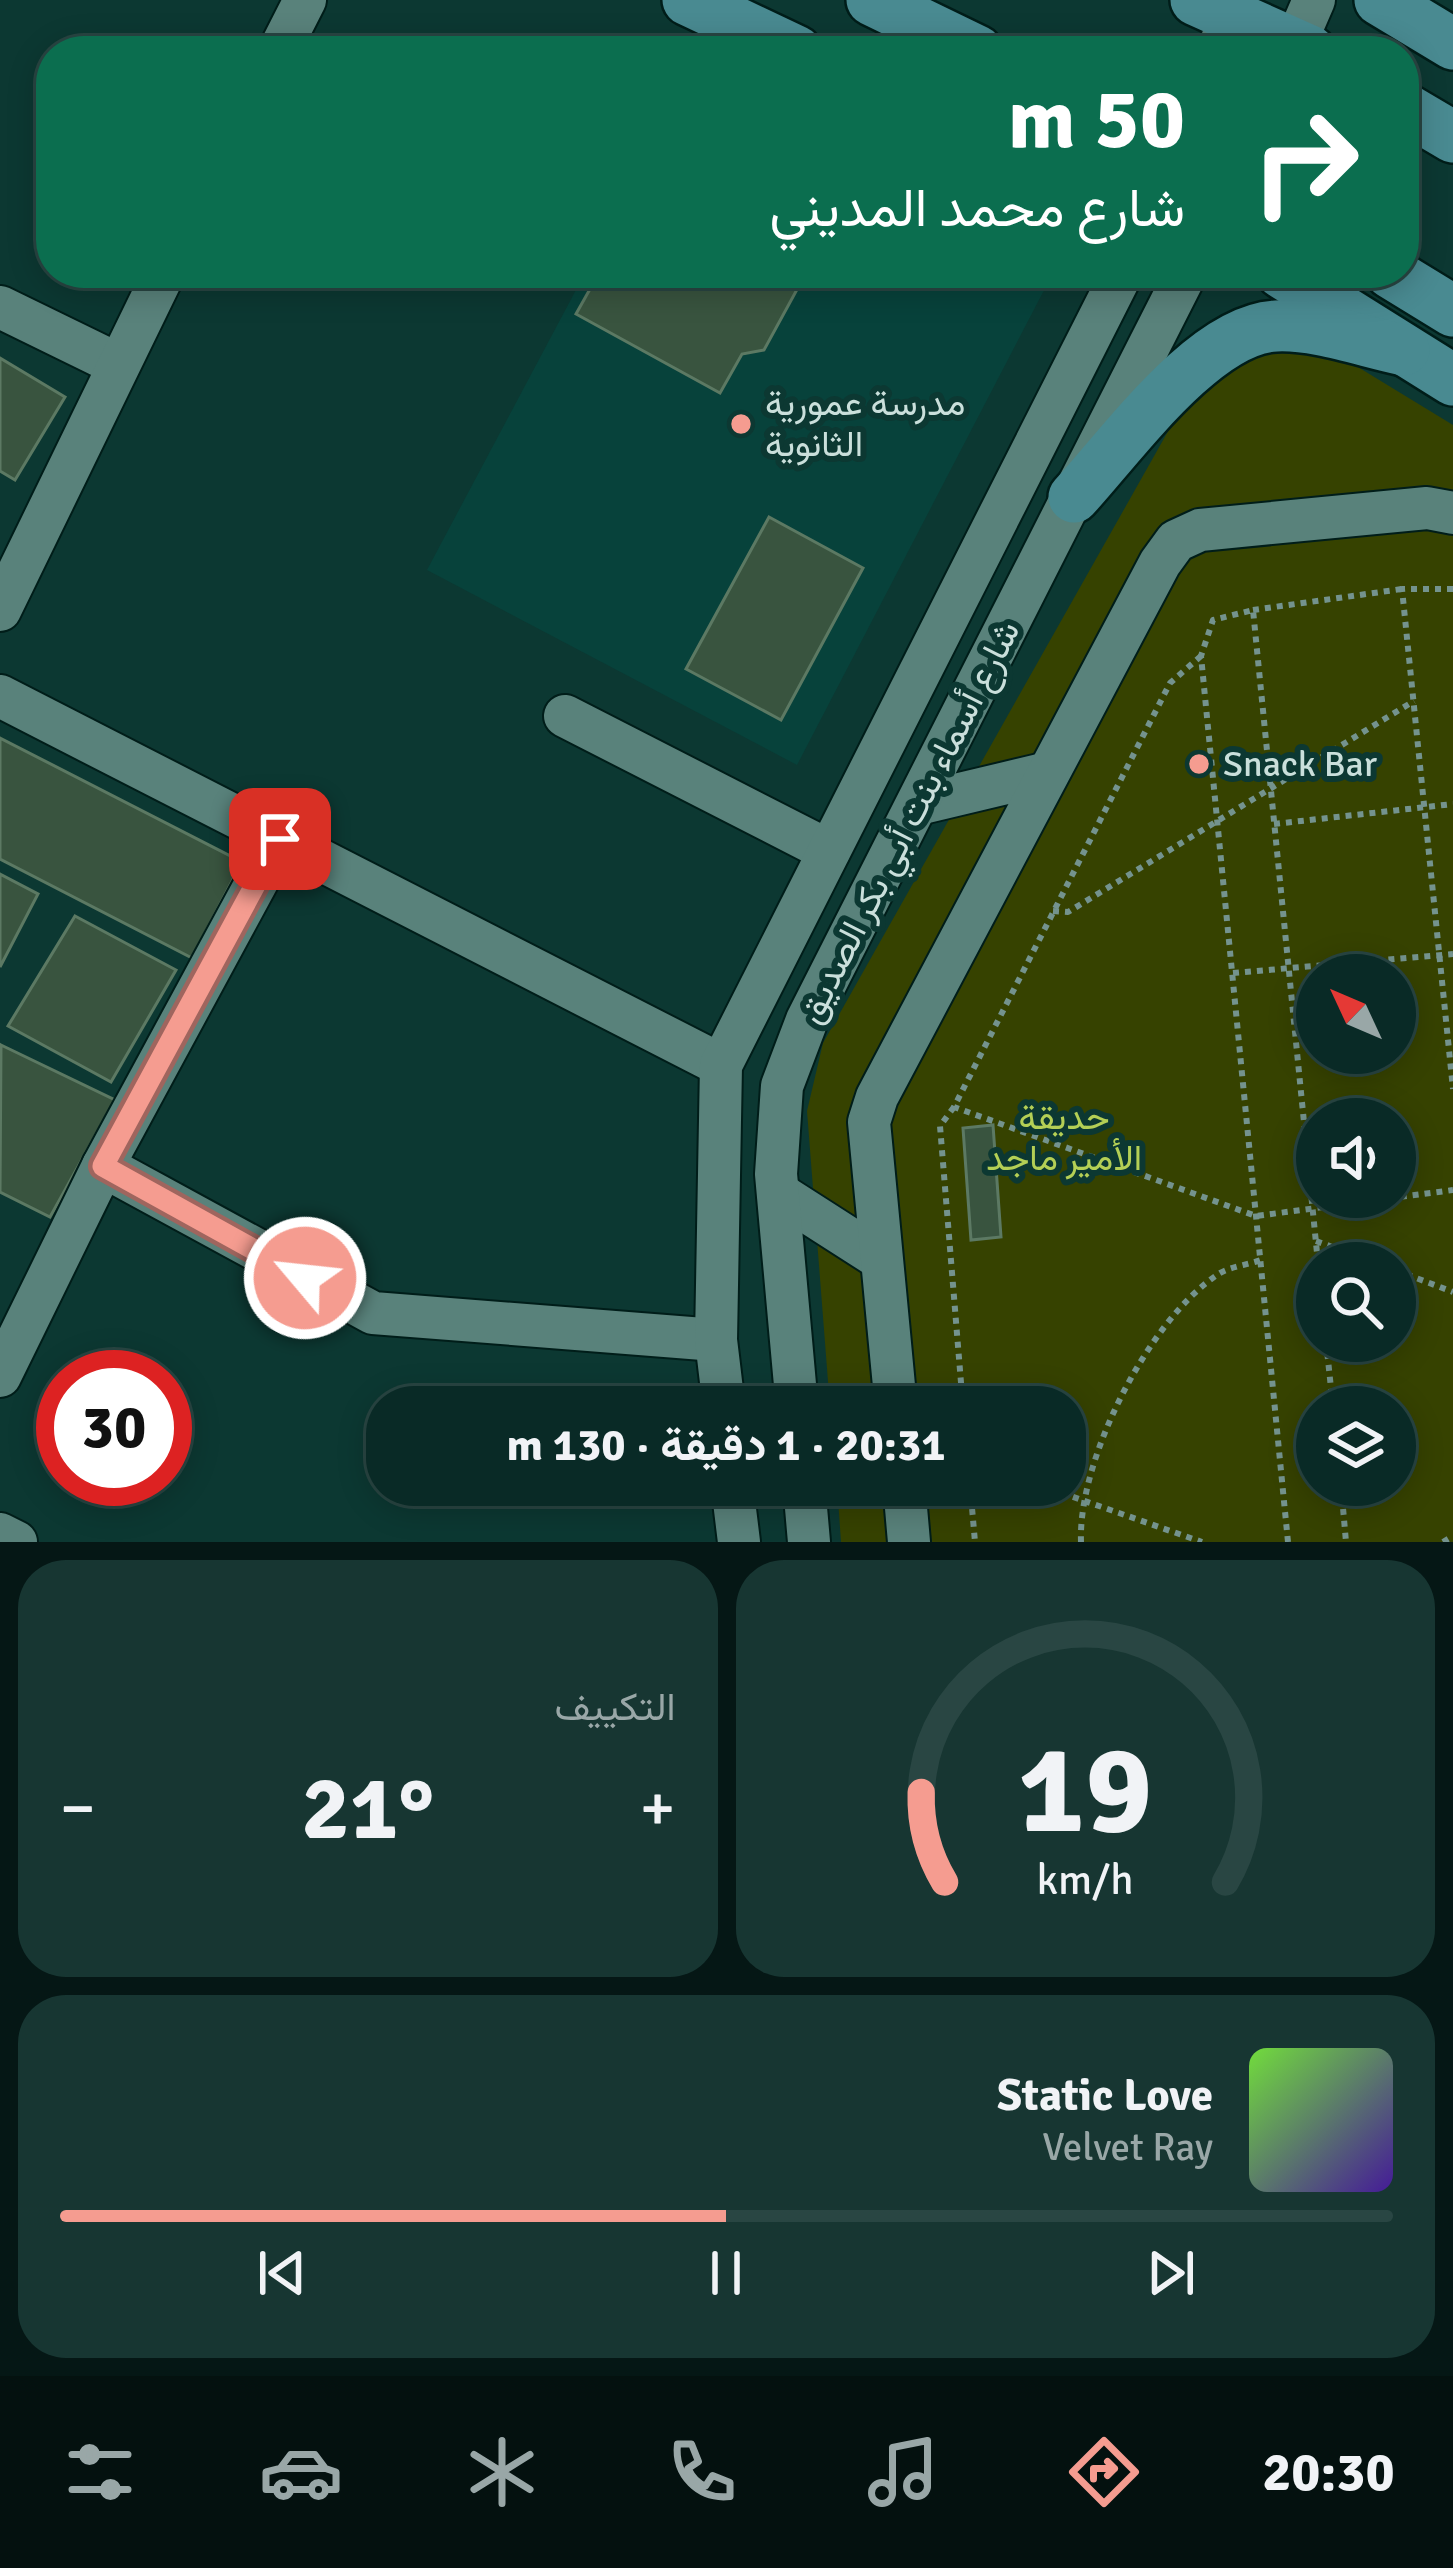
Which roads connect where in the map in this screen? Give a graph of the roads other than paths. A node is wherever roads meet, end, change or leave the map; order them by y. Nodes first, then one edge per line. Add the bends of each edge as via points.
1 (305, 0) edge
2 (688, 0) edge
3 (872, 0) edge
4 (1380, 0) edge
5 (1220, 16) edge
6 (287, 36) edge
7 (764, 36) edge
8 (946, 36) edge
9 (1303, 36) edge
10 (1453, 44) edge
11 (1419, 117) edge
12 (1453, 137) edge
13 (156, 288) edge
14 (1114, 288) edge
15 (1178, 288) edge
16 (1306, 288) edge
17 (1415, 288) edge
18 (0, 307) edge
19 (1453, 311) edge
20 (1404, 350) junction
21 (117, 364) junction
22 (1453, 380) edge
23 (1073, 497) junction
24 (1453, 513) edge
25 (0, 610) edge
26 (0, 696) edge
27 (565, 716) dead end
28 (1048, 773) junction
29 (917, 804) junction
30 (280, 839) junction
31 (829, 851) junction
32 (721, 1064) junction
33 (103, 1166) junction
34 (778, 1193) junction
35 (881, 1258) junction
36 (716, 1340) junction
37 (0, 1376) edge
38 (721, 1386) edge
39 (795, 1386) edge
40 (894, 1386) edge
41 (735, 1506) edge
42 (806, 1506) edge
43 (906, 1506) edge
44 (0, 1534) edge
45 (16, 1542) edge
46 (739, 1542) edge
47 (809, 1542) edge
48 (909, 1542) edge

1 - 6 street
2 - 7 main road
3 - 8 main road
4 - 10 main road
5 - 9 main road
11 - 12 main road
13 - 21 street
14 - 31 street, شارع أسماء بنت أبي بكر الصديق
15 - 23 street, شارع أسماء بنت أبي بكر الصديق
16 - 20 main road
17 - 19 main road
18 - 21 street
20 - 22 main road
20 - 23 main road via 1278,326 1247,332 1214,348
21 - 25 street
23 - 29 street, شارع أسماء بنت أبي بكر الصديق
24 - 28 street via 1427,508 1199,530 1176,541
26 - 30 street
27 - 31 street
28 - 29 street
28 - 35 street via 868,1122
29 - 34 street, شارع أسماء بنت أبي بكر الصديق via 782,1086
30 - 32 street
30 - 33 street
31 - 32 street, شارع أسماء بنت أبي بكر الصديق
32 - 36 street, شارع أسماء بنت أبي بكر الصديق
33 - 36 street via 373,1313
33 - 37 street
34 - 35 street
34 - 39 street, شارع أسماء بنت أبي بكر الصديق
35 - 40 street
36 - 38 street, شارع أسماء بنت أبي بكر الصديق
41 - 46 street
42 - 47 street
43 - 48 street
44 - 45 street

